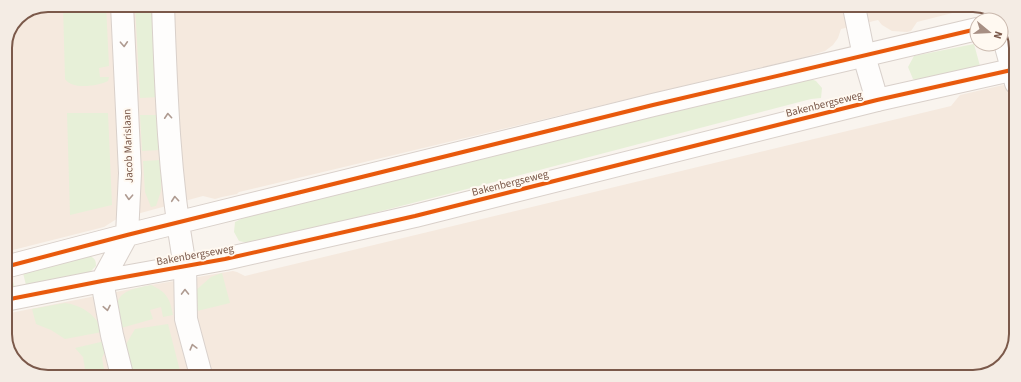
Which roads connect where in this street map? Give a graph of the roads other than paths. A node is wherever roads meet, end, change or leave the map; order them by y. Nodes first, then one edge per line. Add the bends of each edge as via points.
1 (122, 12) edge
2 (162, 12) edge
3 (855, 12) edge
4 (969, 31) edge
5 (864, 56) junction
6 (1009, 75) edge
7 (877, 100) junction
8 (177, 223) junction
9 (127, 234) junction
10 (12, 265) edge
11 (185, 266) junction
12 (102, 281) junction
13 (12, 299) edge
14 (121, 370) edge
15 (199, 370) edge

1 -> 9 street, Jacob Marislaan via 130,173
8 -> 2 street
3 - 5 street
4 - 5 street
5 - 7 street
5 - 8 street via 645,107
6 - 7 street, Bakenbergseweg
7 - 11 street, Bakenbergseweg via 415,216
8 - 9 street
8 - 11 street
9 - 10 street
9 - 12 street, Jacob Marislaan
11 - 12 street, Bakenbergseweg
15 -> 11 street via 186,319
12 - 13 street, Bakenbergseweg
12 -> 14 street

